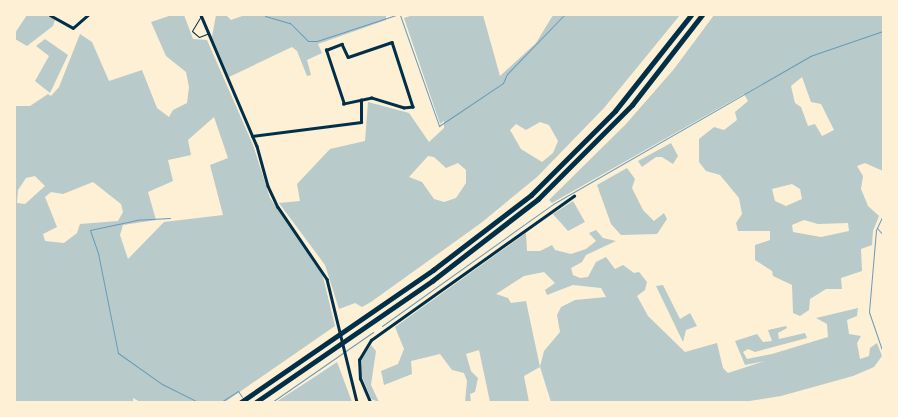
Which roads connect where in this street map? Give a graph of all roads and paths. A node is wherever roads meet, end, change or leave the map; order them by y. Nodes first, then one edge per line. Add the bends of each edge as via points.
1 (50, 15) edge
2 (88, 15) edge
3 (201, 15) edge
4 (691, 15) edge
5 (702, 15) edge
6 (207, 34) junction
7 (362, 100) junction
8 (252, 136) junction
9 (574, 196) dead end
10 (241, 402) edge
11 (256, 402) edge
12 (357, 402) edge
13 (370, 402) edge

1 - 2 street via 74,28
3 - 6 street
3 - 6 lane via 192,31 199,37
4 - 10 highway via 621,105 530,195 433,270
5 - 11 highway via 632,105 538,199 432,281
6 - 8 street
7 - 7 street via 372,98 404,108 413,107 392,42 348,57 342,44 326,50 344,104
7 - 8 street via 361,122
8 - 12 street via 274,200 322,268
9 - 13 street via 371,340 359,360 360,379

